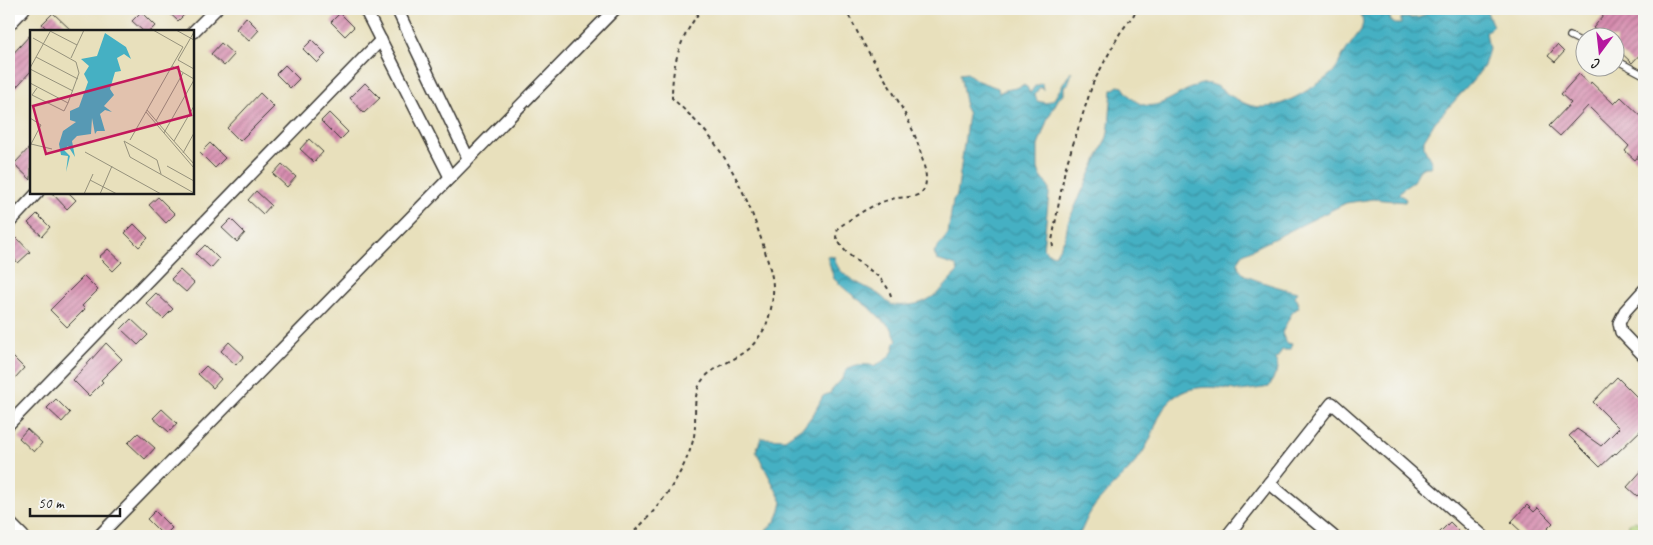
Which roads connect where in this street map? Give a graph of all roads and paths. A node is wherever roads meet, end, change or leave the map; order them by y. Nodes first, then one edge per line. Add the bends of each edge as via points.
1 (24, 9) edge
2 (216, 9) edge
3 (366, 9) edge
4 (397, 9) edge
5 (615, 9) edge
6 (702, 9) edge
7 (845, 9) edge
8 (1138, 9) edge
9 (9, 24) edge
10 (194, 31) edge
11 (1570, 36) dead end
12 (1576, 39) edge
13 (381, 40) junction
14 (1626, 65) edge
15 (1644, 75) edge
16 (468, 158) junction
17 (450, 177) junction
18 (36, 194) edge
19 (9, 223) edge
20 (1053, 247) dead end
21 (1644, 290) edge
22 (891, 296) dead end
23 (1644, 356) edge
24 (9, 424) edge
25 (1269, 483) junction
26 (9, 522) edge
27 (23, 536) edge
28 (99, 536) edge
29 (629, 536) edge
30 (1227, 536) edge
31 (1333, 536) edge
32 (1483, 536) edge

1 - 9 street
2 - 10 street
3 - 13 street
4 - 16 street
5 - 16 street
6 - 29 path via 680,45 674,64 672,98 719,149 746,198 774,287 764,330 748,349 706,375 699,384 694,436 678,476
7 - 22 path via 901,105 914,132 926,174 922,191 882,202 838,228 836,237 842,247 883,280
8 - 20 path via 1110,49 1090,91 1065,169
11 - 12 lane
13 - 17 street
13 - 24 street
14 - 15 lane
16 - 17 street
17 - 28 street
18 - 19 street
21 - 23 street via 1618,323 1621,332
25 - 30 street
25 - 31 street
25 - 32 street via 1332,403
26 - 27 street

